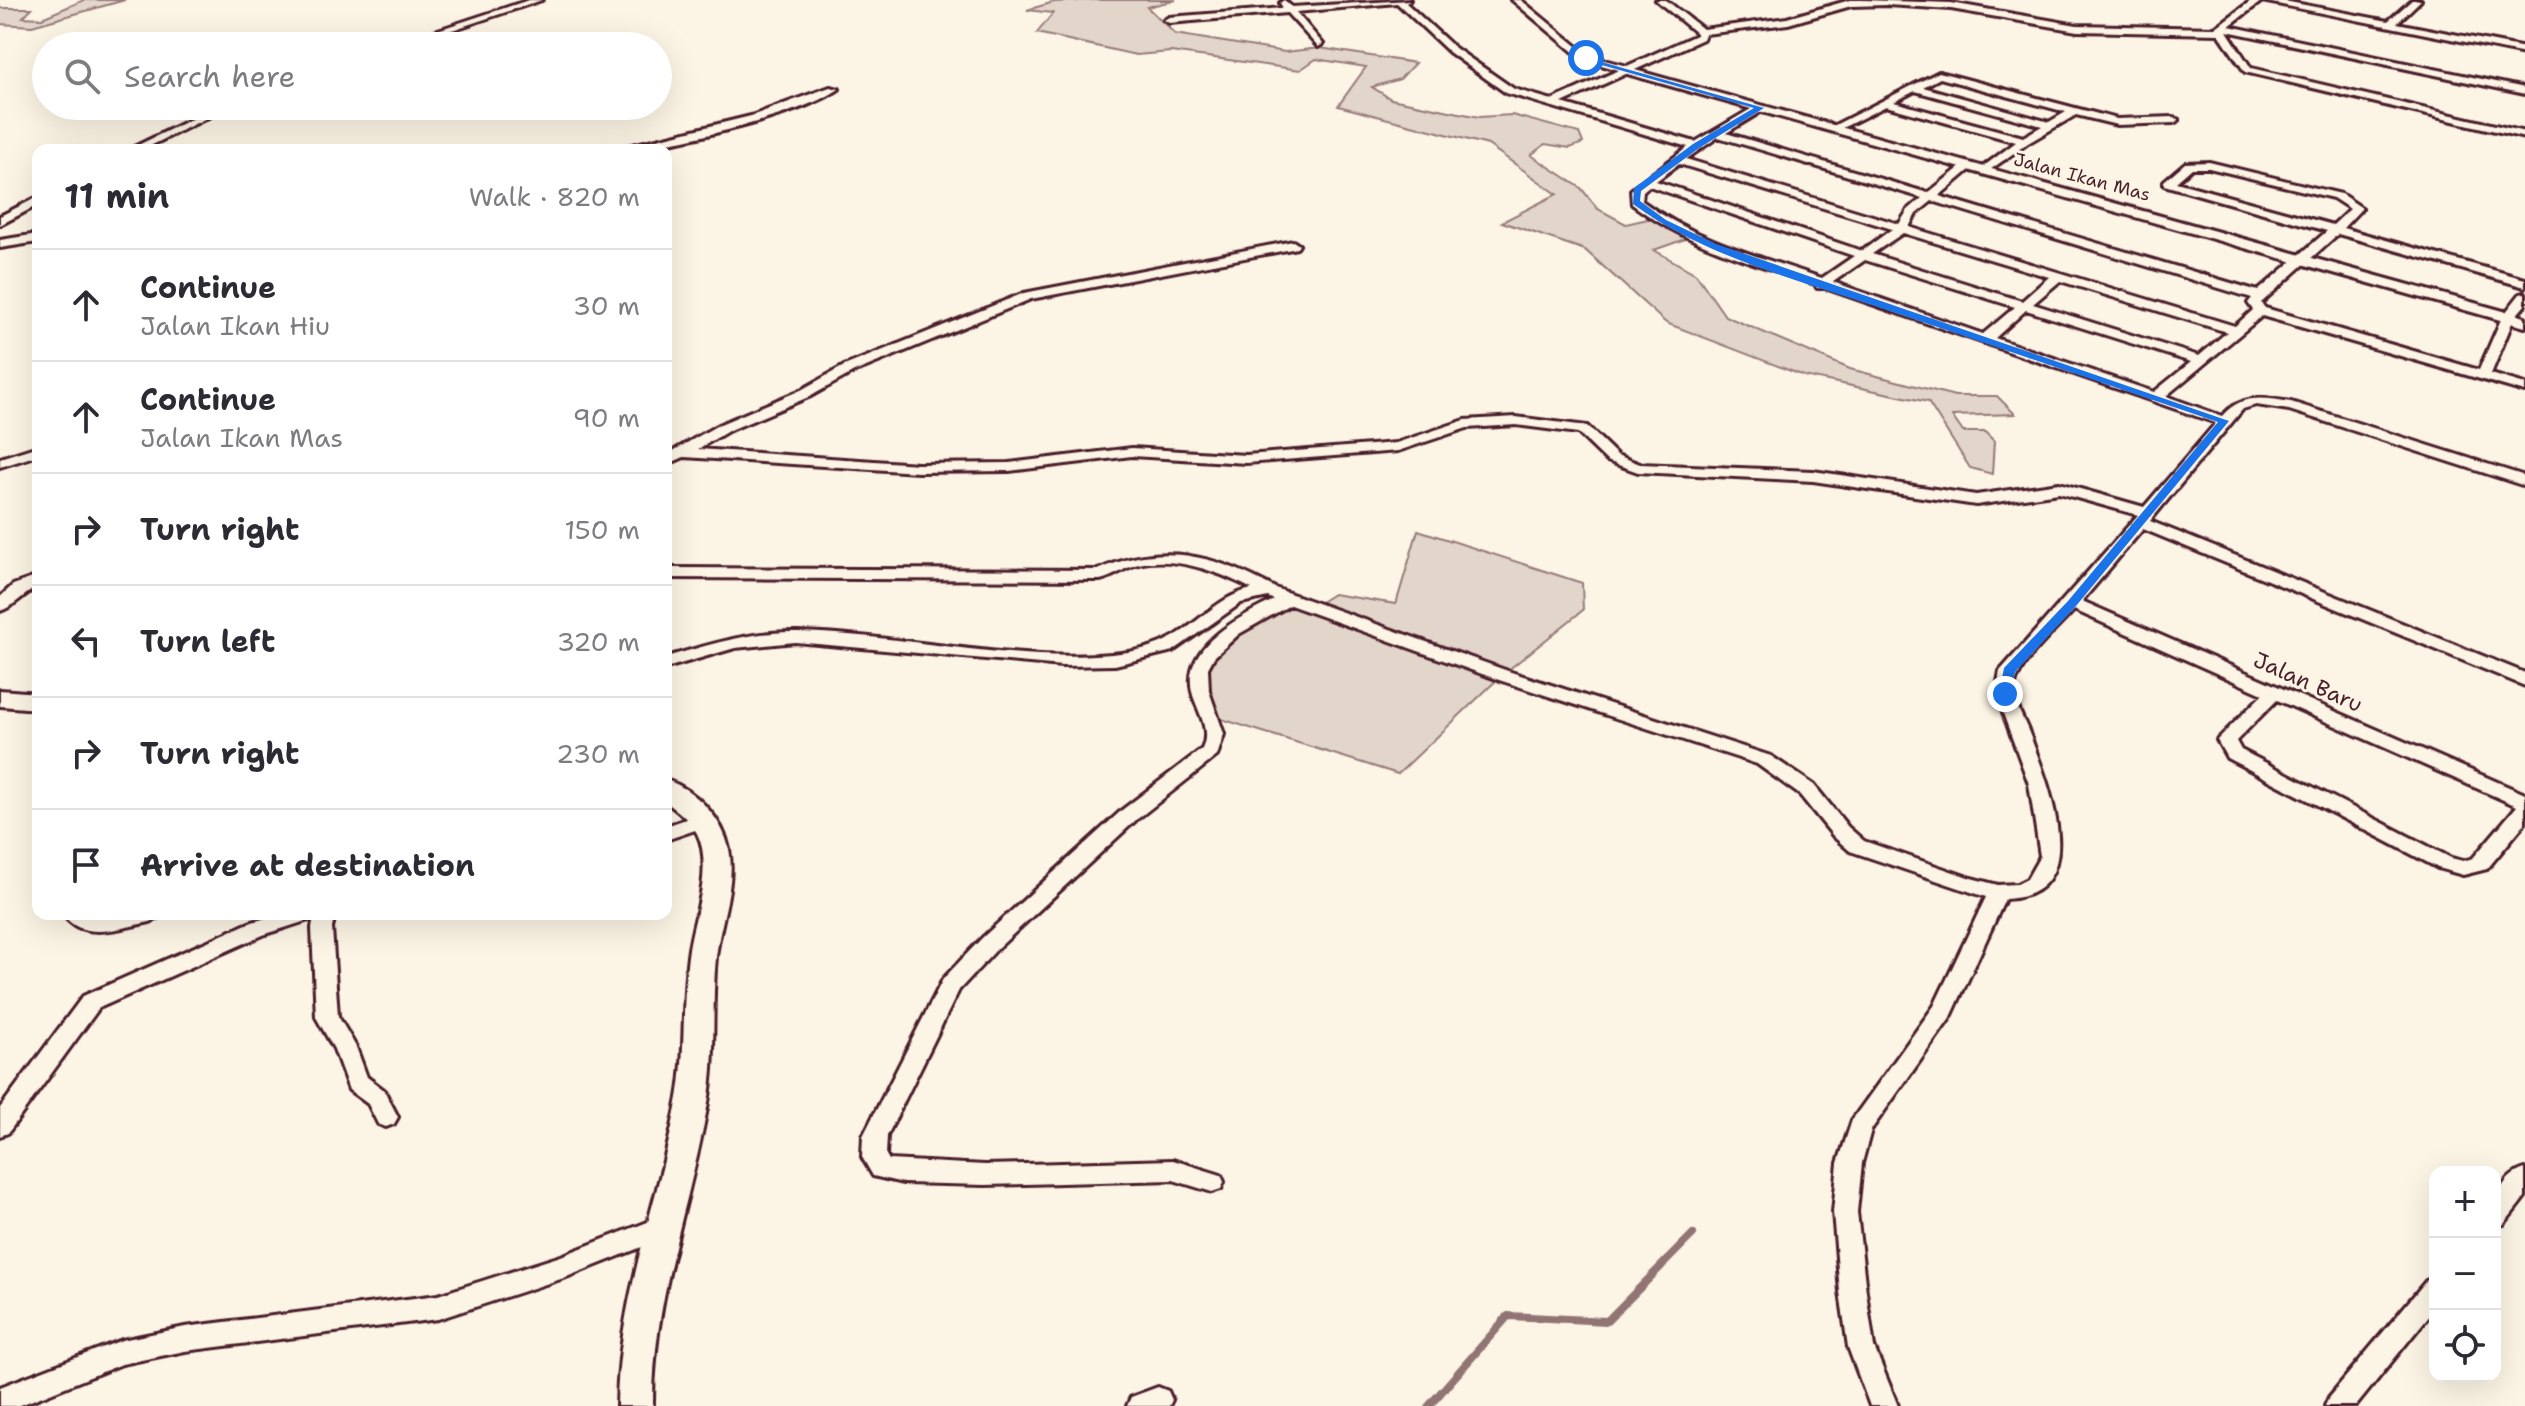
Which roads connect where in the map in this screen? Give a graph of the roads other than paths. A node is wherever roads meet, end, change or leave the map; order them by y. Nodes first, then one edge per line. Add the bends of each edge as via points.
1 (538, 0) edge
2 (1399, 0) edge
3 (1406, 0) edge
4 (1516, 0) edge
5 (1660, 0) edge
6 (2258, 0) edge
7 (2265, 0) edge
8 (2417, 0) edge
9 (1286, 5) edge
10 (1169, 20) dead end
11 (2390, 24) junction
12 (2221, 29) junction
13 (438, 32) edge
14 (1701, 32) junction
15 (1318, 44) dead end
16 (2525, 51) edge
17 (1629, 70) junction
18 (1914, 88) junction
19 (834, 89) dead end
20 (2525, 91) edge
21 (1884, 102) junction
22 (1552, 104) junction
23 (1760, 108) junction
24 (2075, 111) junction
25 (196, 120) edge
26 (2174, 120) dead end
27 (2050, 125) junction
28 (1834, 128) junction
29 (1716, 133) junction
30 (2525, 135) edge
31 (2024, 141) junction
32 (146, 144) edge
33 (646, 144) edge
34 (1696, 146) junction
35 (1678, 160) junction
36 (1967, 167) junction
37 (1984, 171) junction
38 (1648, 182) junction
39 (1930, 197) junction
40 (32, 203) edge
41 (0, 221) edge
42 (1902, 228) junction
43 (2333, 232) junction
44 (32, 239) edge
45 (0, 244) edge
46 (1293, 245) dead end
47 (1865, 256) junction
48 (2304, 260) junction
49 (2058, 276) junction
50 (2525, 283) edge
51 (1821, 285) junction
52 (2260, 296) junction
53 (2525, 297) edge
54 (2022, 305) junction
55 (2260, 311) junction
56 (2508, 317) junction
57 (2525, 322) edge
58 (2235, 330) junction
59 (1985, 339) junction
60 (2199, 360) junction
61 (2483, 376) junction
62 (2525, 388) edge
63 (2156, 398) junction
64 (2224, 421) junction
65 (32, 452) edge
66 (683, 452) junction
67 (672, 458) edge
68 (0, 463) edge
69 (2525, 481) edge
70 (2145, 518) junction
71 (672, 573) edge
72 (32, 584) edge
73 (1269, 592) junction
74 (1291, 598) junction
75 (2072, 603) junction
76 (0, 606) edge
77 (672, 661) edge
78 (2525, 680) edge
79 (2274, 693) junction
80 (0, 698) edge
81 (32, 701) edge
82 (672, 794) edge
83 (2525, 802) edge
84 (2525, 810) edge
85 (703, 820) junction
86 (672, 831) edge
87 (1998, 892) junction
88 (86, 920) edge
89 (121, 920) edge
90 (285, 920) edge
91 (324, 920) edge
92 (386, 1117) dead end
93 (0, 1126) edge
94 (2525, 1179) edge
95 (1212, 1182) dead end
96 (2501, 1209) edge
97 (663, 1227) junction
98 (2429, 1296) edge
99 (0, 1400) edge
100 (635, 1406) edge
101 (1884, 1406) edge
102 (2339, 1406) edge

1 - 13 street
2 - 3 street
2 - 9 street
2 - 22 street via 1495,83
4 - 17 street via 1586,58
5 - 14 street
6 - 12 street
7 - 11 street
8 - 11 street
9 - 10 street
9 - 15 street
11 - 16 street
12 - 14 street via 2077,28 1951,6 1887,2 1850,3 1788,21
12 - 20 street
12 - 30 street via 2248,70
14 - 17 street via 1697,39
17 - 22 street
17 - 23 street, Jalan Ikan Mas
18 - 21 street
18 - 24 street via 1946,75
18 - 27 street
19 - 33 street via 780,113
21 - 28 street
21 - 31 street
22 - 34 street
23 - 28 street, Jalan Ikan Mas
23 - 29 street
24 - 26 street via 2117,122
24 - 27 street
25 - 32 street
27 - 31 street
28 - 36 street, Jalan Ikan Mas
29 - 34 street
29 - 39 street
31 - 37 street
34 - 35 street
35 - 38 street
35 - 42 street
36 - 37 street, Jalan Ikan Mas
36 - 39 street
37 - 48 street, Jalan Ikan Mas
38 - 47 street
38 - 51 street via 1637,190 1636,202 1663,222
39 - 42 street
39 - 52 street
40 - 41 street
42 - 47 street
42 - 49 street
43 - 43 street via 2177,187 2168,181 2201,163 2337,196 2356,208
43 - 48 street
43 - 50 street
44 - 45 street
46 - 66 street via 1028,296 849,369
47 - 51 street
47 - 54 street
48 - 52 street
48 - 56 street, Jalan Ikan Mas
49 - 54 street
49 - 58 street
51 - 59 street
52 - 55 street via 2254,303
53 - 56 street
54 - 59 street
54 - 60 street
55 - 58 street
55 - 61 street
56 - 57 street, Jalan Ikan Mas
56 - 61 street
58 - 60 street
59 - 63 street
60 - 63 street
61 - 62 street
63 - 64 street
64 - 69 street via 2244,403 2269,401
64 - 70 street
65 - 68 street
66 - 67 street
66 - 70 street via 918,468 1009,467 1132,452 1246,459 1398,447 1465,424 1547,422 1582,429 1612,458 1638,468 1813,476 1976,500 2059,488
70 - 75 street
70 - 78 street
71 - 73 street via 1100,575 1140,559 1161,559 1238,574
72 - 76 street
73 - 74 street
73 - 77 street via 1233,598 1165,647 1104,661 795,637 734,643
74 - 87 street via 1502,675 1764,760 1807,790 1857,846 1923,872
74 - 95 street via 1250,618 1202,662 1198,684 1215,739 1210,752 1129,815 951,985 875,1136 874,1157 882,1169 903,1173 1141,1169 1173,1170
75 - 79 street, Jalan Baru
75 - 87 street via 2009,671 2005,694 2039,784 2050,856 2034,884
79 - 83 street, Jalan Baru
79 - 84 street via 2226,740 2234,754 2445,863 2463,868 2480,864
80 - 81 street
82 - 85 street
85 - 86 street
85 - 97 street via 717,852 717,885 702,953 693,1103
87 - 101 street via 1943,1011 1860,1127 1850,1163 1845,1212 1853,1292 1861,1347
88 - 89 street via 96,925
90 - 93 street via 91,1002
91 - 92 street via 327,1017 357,1083 376,1097
94 - 96 street
97 - 99 street via 564,1267 438,1307 172,1341 122,1352
97 - 100 street via 638,1342
98 - 102 street

